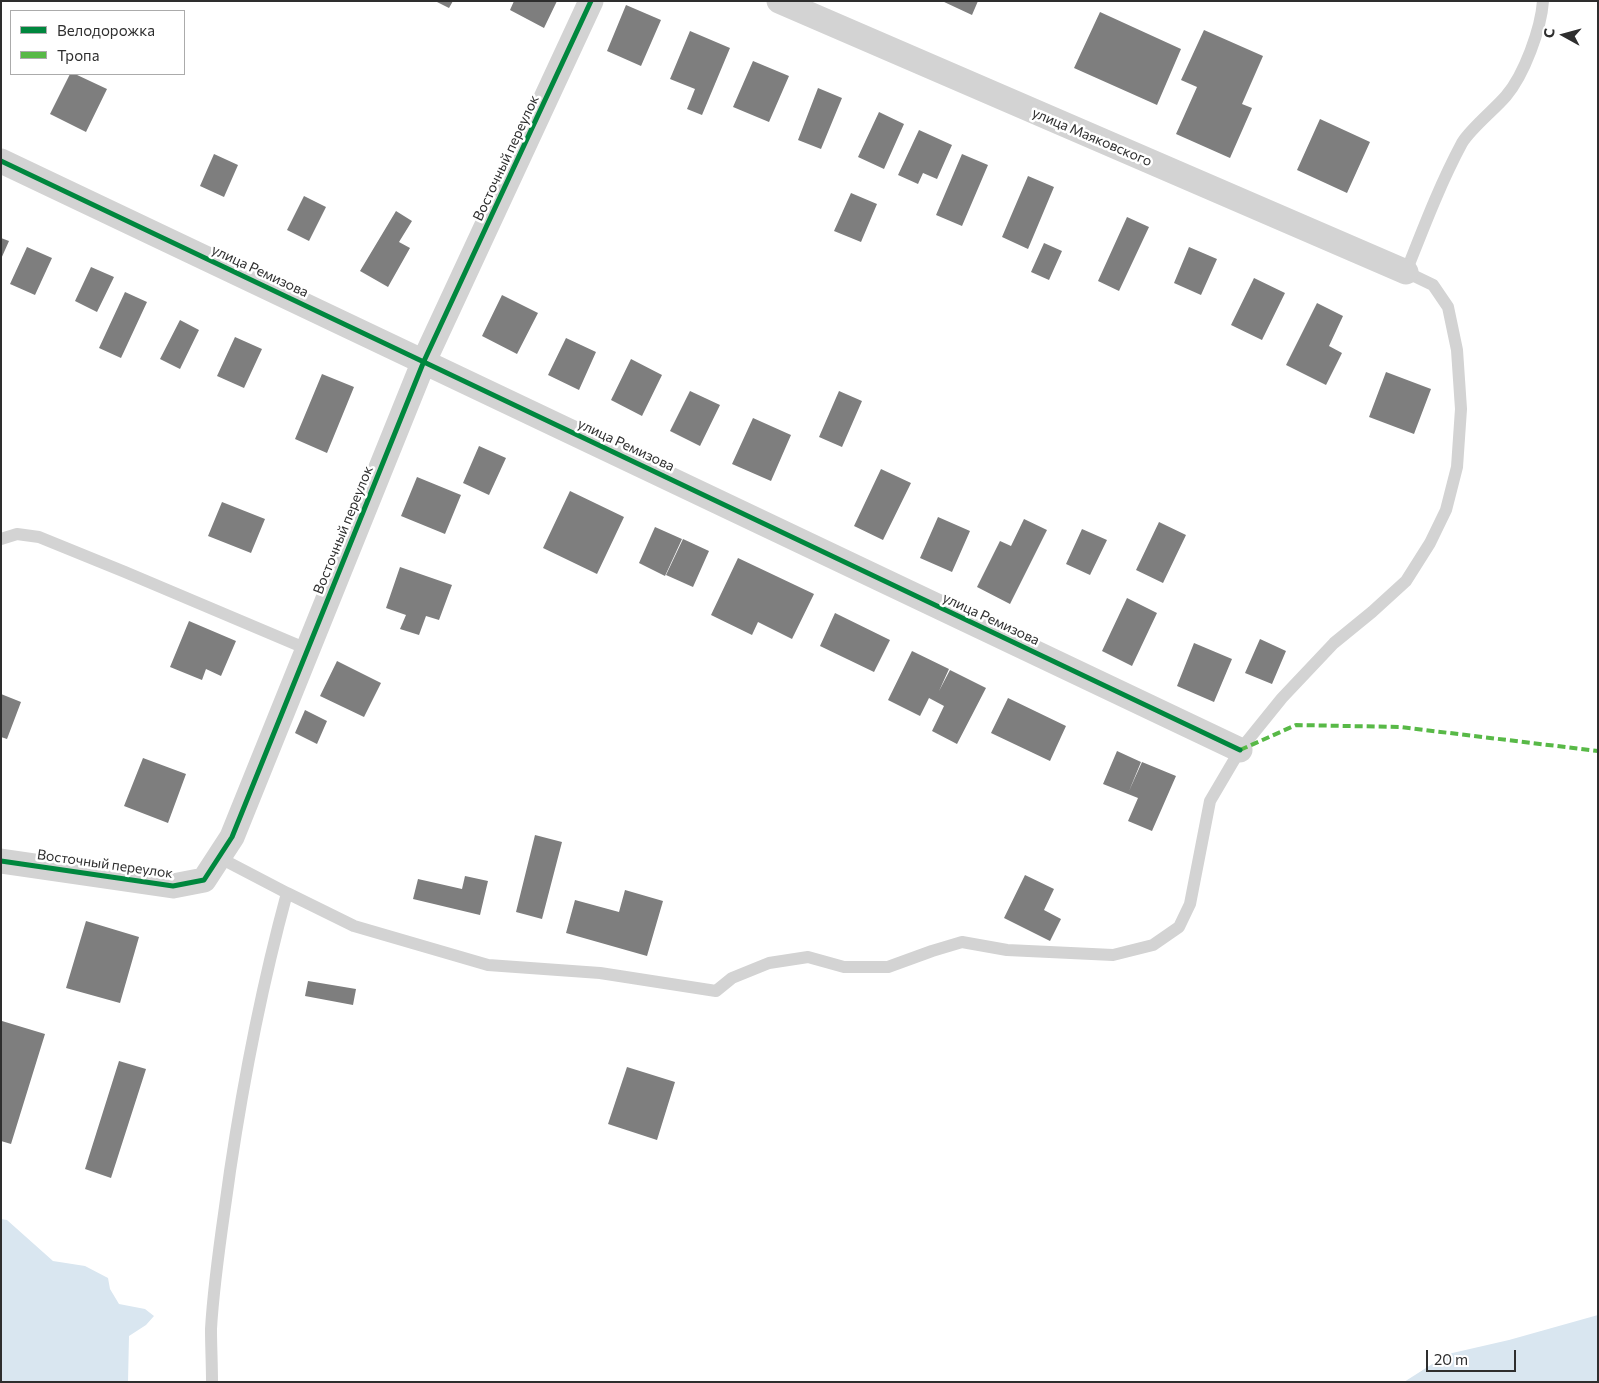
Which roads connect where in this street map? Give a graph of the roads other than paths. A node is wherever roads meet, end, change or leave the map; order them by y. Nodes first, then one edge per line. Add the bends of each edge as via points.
1 (592, 1) edge
2 (779, 1) edge
3 (1543, 1) edge
4 (1, 161) edge
5 (1406, 272) junction
6 (424, 361) junction
7 (1, 539) edge
8 (308, 649) junction
9 (1240, 750) junction
10 (220, 858) junction
11 (1, 861) edge
12 (286, 894) junction
13 (212, 1382) edge

1 - 6 street, Восточный переулок
2 - 5 street, улица Маяковского
3 - 5 lane via 1543,11 1526,62 1508,94 1464,141 1438,193
4 - 6 street, улица Ремизова
5 - 9 lane via 1433,284 1448,306 1457,350 1460,418 1457,467 1446,510 1406,582 1334,643 1282,698
6 - 8 street, Восточный переулок
6 - 9 street, улица Ремизова
7 - 8 lane via 17,534 38,537
8 - 10 street, Восточный переулок via 232,837
9 - 12 lane via 1210,801 1190,904 1179,927 1153,945 1113,955 1007,950 962,942 888,967 844,967 808,957 769,963 732,978 716,991 600,972 488,965 354,926
10 - 11 street, Восточный переулок via 204,880 173,886
10 - 12 lane
12 - 13 lane via 262,991 235,1138 211,1328

